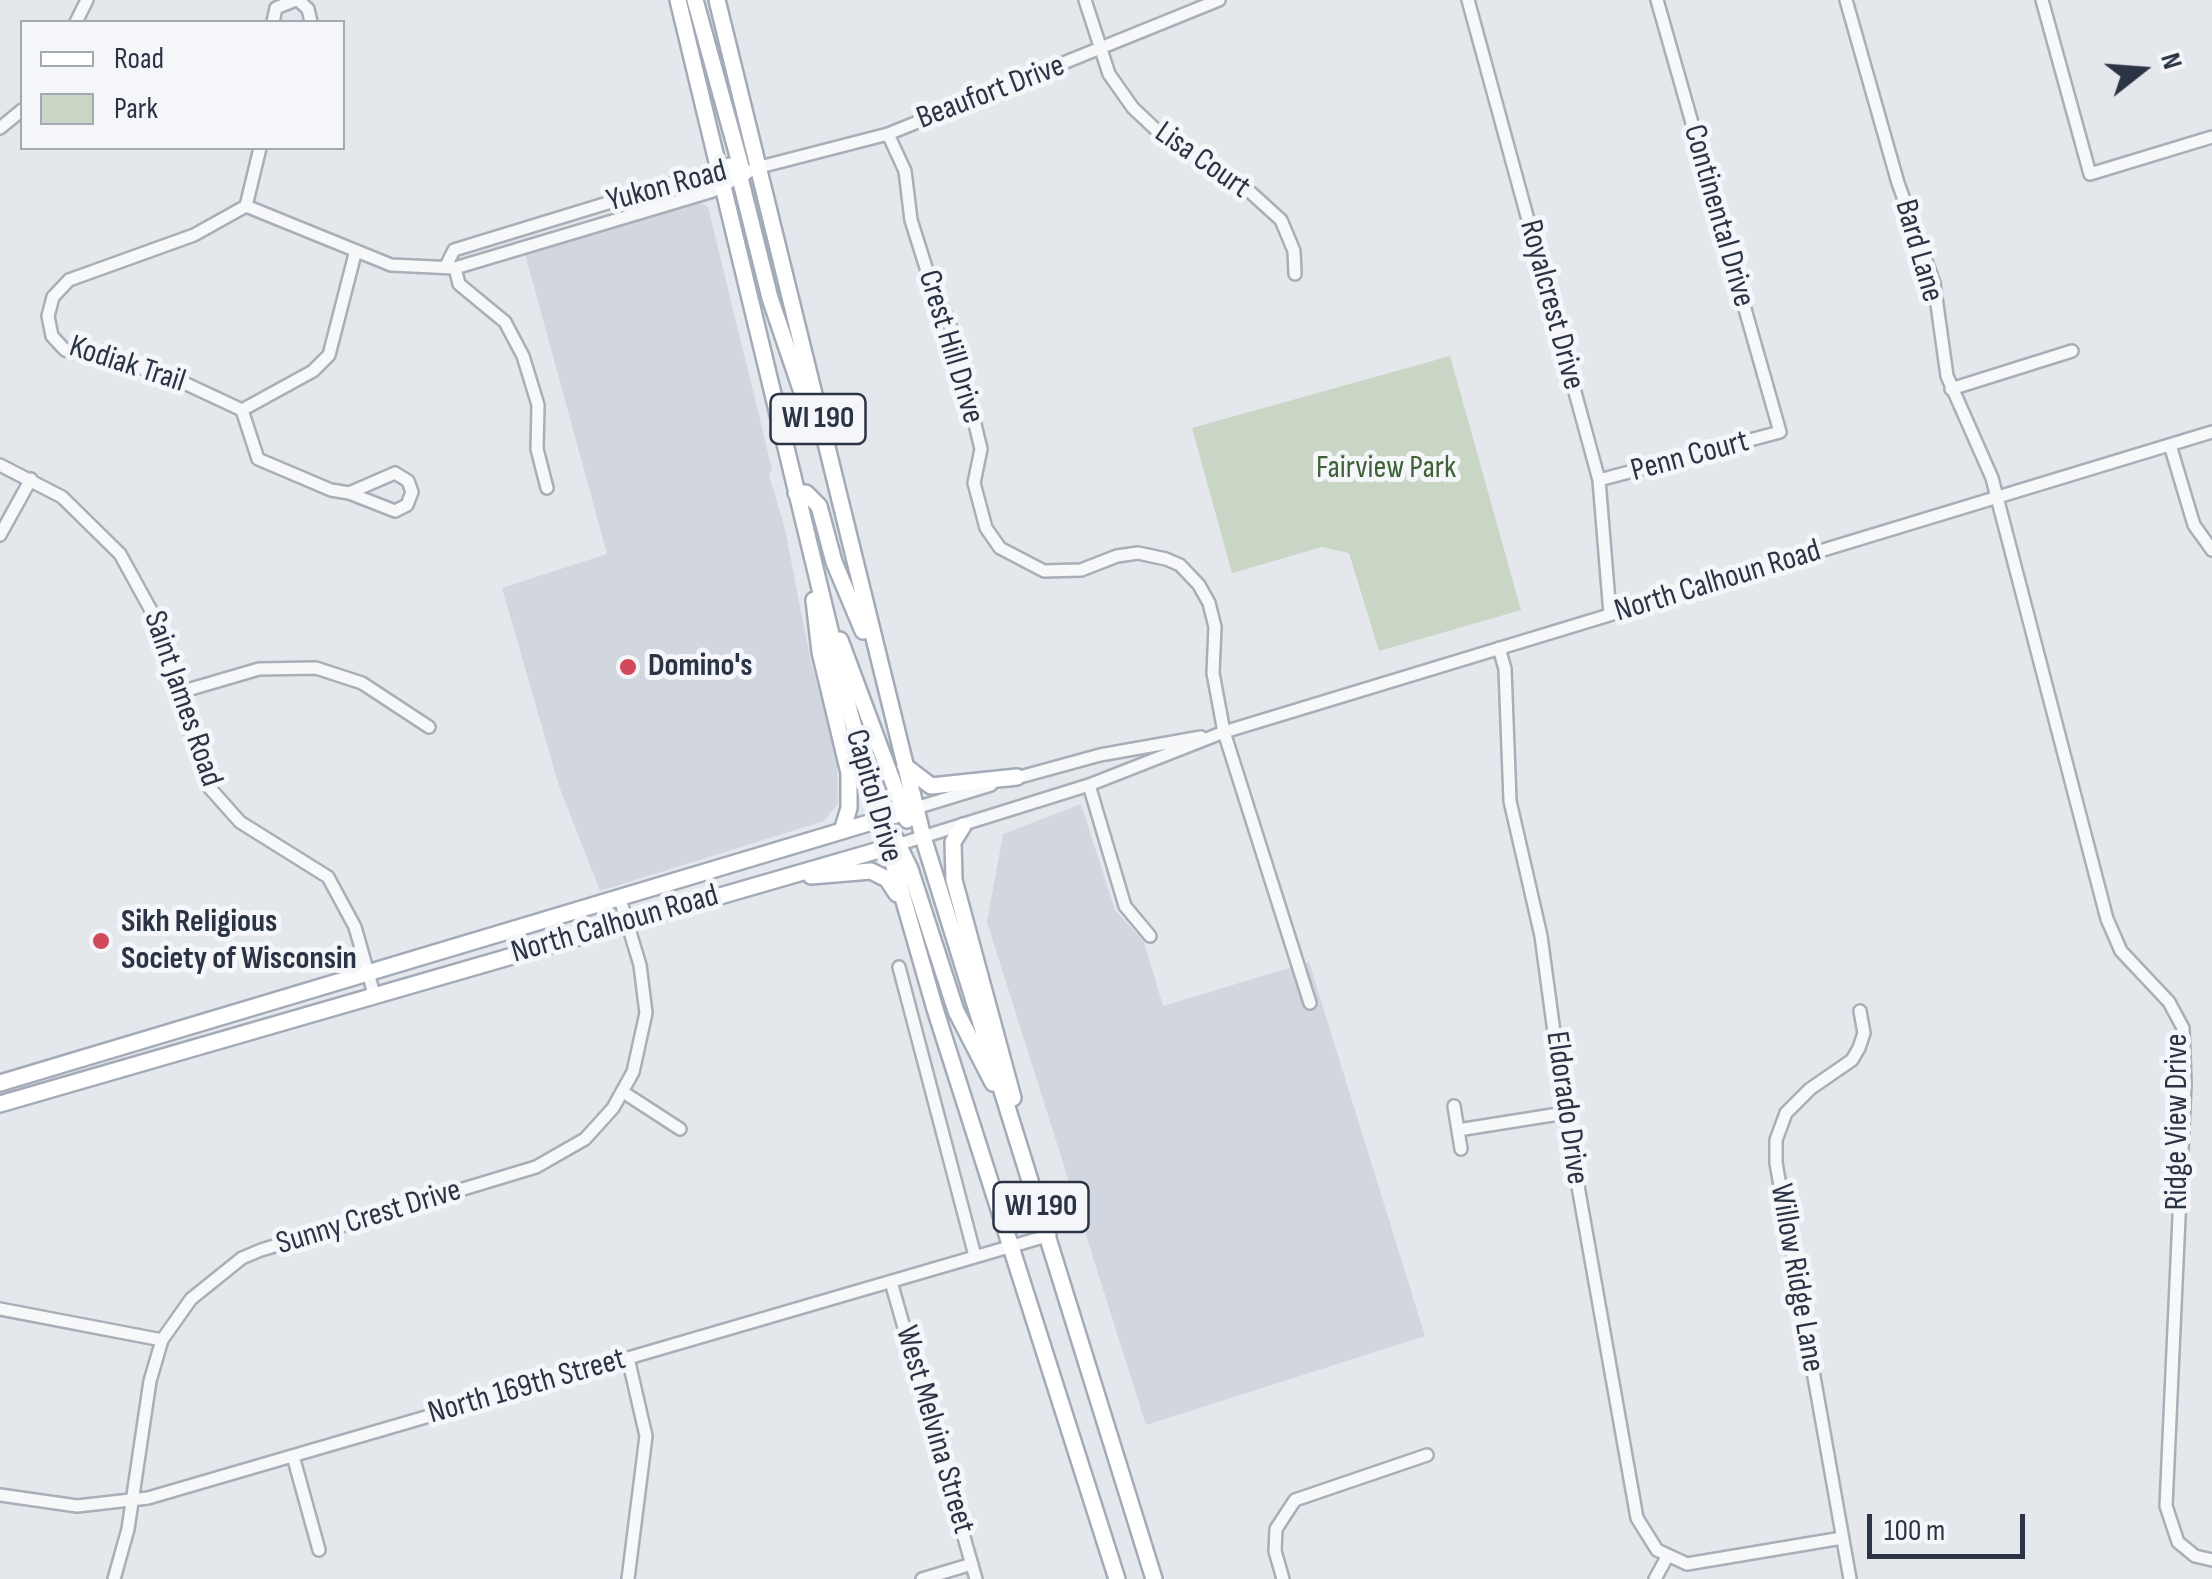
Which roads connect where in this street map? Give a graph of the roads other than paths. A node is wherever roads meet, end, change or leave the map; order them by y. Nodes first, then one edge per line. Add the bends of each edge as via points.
1 (297, 0) edge
2 (678, 0) edge
3 (695, 0) edge
4 (717, 0) edge
5 (1085, 0) edge
6 (1218, 0) edge
7 (1468, 0) edge
8 (1658, 0) edge
9 (1846, 0) edge
10 (2042, 0) edge
11 (273, 20) edge
12 (311, 20) edge
13 (1101, 50) junction
14 (20, 112) edge
15 (0, 128) edge
16 (888, 134) junction
17 (2212, 136) edge
18 (260, 150) edge
19 (738, 170) junction
20 (722, 188) junction
21 (246, 206) junction
22 (356, 254) junction
23 (451, 266) junction
24 (1295, 274) dead end
25 (2072, 351) dead end
26 (1951, 389) junction
27 (242, 410) junction
28 (1780, 432) joint
29 (2212, 432) edge
30 (2170, 444) junction
31 (0, 465) edge
32 (31, 479) junction
33 (1599, 480) junction
34 (547, 488) dead end
35 (349, 492) junction
36 (796, 493) junction
37 (1996, 498) junction
38 (0, 535) edge
39 (2212, 550) edge
40 (810, 551) junction
41 (820, 592) junction
42 (1610, 614) junction
43 (1499, 648) junction
44 (878, 662) junction
45 (177, 693) junction
46 (429, 727) dead end
47 (1224, 732) junction
48 (904, 765) junction
49 (1017, 777) junction
50 (1088, 786) junction
51 (908, 810) junction
52 (880, 819) junction
53 (963, 826) junction
54 (842, 831) junction
55 (923, 838) junction
56 (894, 846) junction
57 (762, 882) junction
58 (620, 899) junction
59 (904, 904) junction
60 (627, 920) junction
61 (1150, 936) dead end
62 (899, 966) dead end
63 (368, 974) junction
64 (374, 994) junction
65 (1310, 1003) dead end
66 (1860, 1011) dead end
67 (0, 1083) edge
68 (624, 1092) junction
69 (0, 1104) edge
70 (1005, 1104) junction
71 (1454, 1106) dead end
72 (1565, 1113) junction
73 (680, 1129) dead end
74 (1458, 1130) junction
75 (1461, 1149) dead end
76 (1033, 1180) junction
77 (1050, 1235) junction
78 (1012, 1247) junction
79 (975, 1256) junction
80 (891, 1282) junction
81 (0, 1309) edge
82 (162, 1340) junction
83 (628, 1358) junction
84 (292, 1456) junction
85 (1426, 1456) dead end
86 (0, 1495) edge
87 (132, 1501) junction
88 (1842, 1538) junction
89 (319, 1550) dead end
90 (1666, 1557) junction
91 (2212, 1560) edge
92 (972, 1564) junction
93 (114, 1579) edge
94 (628, 1579) edge
95 (922, 1579) edge
96 (976, 1579) edge
97 (1117, 1579) edge
98 (1154, 1579) edge
99 (1283, 1579) edge
100 (1656, 1579) edge
101 (1850, 1579) edge

1 - 11 street via 276,8
1 - 12 street
2 - 19 main road, Capitol Drive / WI 190
3 - 19 main road
4 - 19 main road, Capitol Drive / WI 190
5 - 13 street, Lisa Court
6 - 13 street, Beaufort Drive
7 - 33 street, Royalcrest Drive
8 - 28 street, Continental Drive
9 - 26 street, Bard Lane via 1934,282
10 - 17 street via 2090,174
13 - 16 street, Beaufort Drive
13 - 24 street, Lisa Court via 1109,74 1147,124 1248,190 1281,220
14 - 15 street
16 - 19 street, Beaufort Drive
16 - 47 street, Crest Hill Drive via 904,171 928,274 953,333 981,449 974,483 986,528 1000,548 1044,572 1082,570 1138,553 1180,565 1199,585 1215,627 1213,673
18 - 21 street
19 - 20 main road, Capitol Drive / WI 190
19 - 23 street, Yukon Road via 454,250
19 - 44 main road, Capitol Drive / WI 190 via 770,298 828,461
20 - 23 street, Yukon Road
20 - 36 main road, Capitol Drive / WI 190
21 - 22 street, Yukon Road
21 - 27 street, Kodiak Trail via 194,235 69,280 53,297 49,326 57,344 76,355 165,374
22 - 23 street, Yukon Road via 411,269
22 - 27 street via 323,363
23 - 34 street via 458,284 504,322 523,356 538,406
25 - 26 street
26 - 37 street, Bard Lane
27 - 35 street via 258,458
28 - 33 street, Penn Court
29 - 30 street, North Calhoun Road
30 - 37 street, North Calhoun Road
30 - 39 street via 2194,524
31 - 32 street, Saint James Road
32 - 38 street
32 - 45 street, Saint James Road via 75,507 128,566 153,614
33 - 42 street, Royalcrest Drive
35 - 35 street via 395,511 412,492 408,480 395,473
36 - 40 main road, Capitol Drive / WI 190
36 - 44 main road via 819,506 847,598
37 - 42 street, North Calhoun Road
37 - 91 street, Ridge View Drive via 2107,919 2121,952 2177,1015 2185,1040 2166,1482 2178,1542
40 - 41 main road, Capitol Drive / WI 190
40 - 54 main road via 820,652 849,772
41 - 51 main road
41 - 52 main road, Capitol Drive / WI 190
42 - 43 street, North Calhoun Road
43 - 47 street, North Calhoun Road
43 - 72 street, Eldorado Drive via 1510,800 1541,936
44 - 48 main road, Capitol Drive / WI 190
45 - 46 street via 273,667 316,668 362,683
45 - 63 street, Saint James Road via 200,770 217,800 328,877 347,908
47 - 49 street, North Calhoun Road
47 - 50 street, North Calhoun Road
47 - 65 street, Crest Hill Drive
48 - 49 main road via 931,786
48 - 51 main road, Capitol Drive / WI 190
49 - 51 street, North Calhoun Road
50 - 53 street, North Calhoun Road
50 - 61 street via 1126,906
51 - 52 main road, North Calhoun Road
51 - 55 main road
52 - 54 main road, North Calhoun Road
52 - 56 main road
53 - 55 street, North Calhoun Road
53 - 76 main road via 954,842 954,880
54 - 58 main road, North Calhoun Road
55 - 56 street, North Calhoun Road
55 - 70 main road, Capitol Drive / WI 190
56 - 57 main road, North Calhoun Road
56 - 59 main road, Capitol Drive / WI 190
56 - 70 main road via 956,1011
57 - 59 main road via 872,870
57 - 60 main road, North Calhoun Road
58 - 60 street, Sunny Crest Drive
58 - 63 main road, North Calhoun Road
59 - 78 main road, Capitol Drive / WI 190
60 - 64 main road, North Calhoun Road
60 - 68 street, Sunny Crest Drive via 646,1013
62 - 79 street
63 - 64 street, Saint James Road
63 - 67 main road, North Calhoun Road
64 - 69 main road, North Calhoun Road
66 - 88 street, Willow Ridge Lane via 1864,1033 1852,1060 1798,1099 1776,1140
68 - 73 street
68 - 82 street, Sunny Crest Drive via 585,1139 536,1166 242,1258 192,1299
70 - 76 main road, Capitol Drive / WI 190
71 - 74 street
72 - 74 street
72 - 90 street, Eldorado Drive via 1634,1504 1642,1531
74 - 75 street
76 - 77 main road, Capitol Drive / WI 190
77 - 78 street, North 169th Street
77 - 98 main road, Capitol Drive / WI 190
78 - 79 street, North 169th Street
78 - 97 main road, Capitol Drive / WI 190
79 - 80 street, North 169th Street
80 - 83 street, North 169th Street
80 - 92 street, West Melvina Street
81 - 82 street
82 - 87 street, Sunny Crest Drive
83 - 84 street, North 169th Street
83 - 94 street via 646,1436
84 - 87 street, North 169th Street
84 - 89 street
85 - 99 street via 1296,1500 1276,1530
86 - 87 street, North 169th Street via 77,1506
87 - 93 street, Sunny Crest Drive
88 - 90 street via 1710,1562
88 - 101 street, Willow Ridge Lane
90 - 100 street
92 - 95 street
92 - 96 street, West Melvina Street

